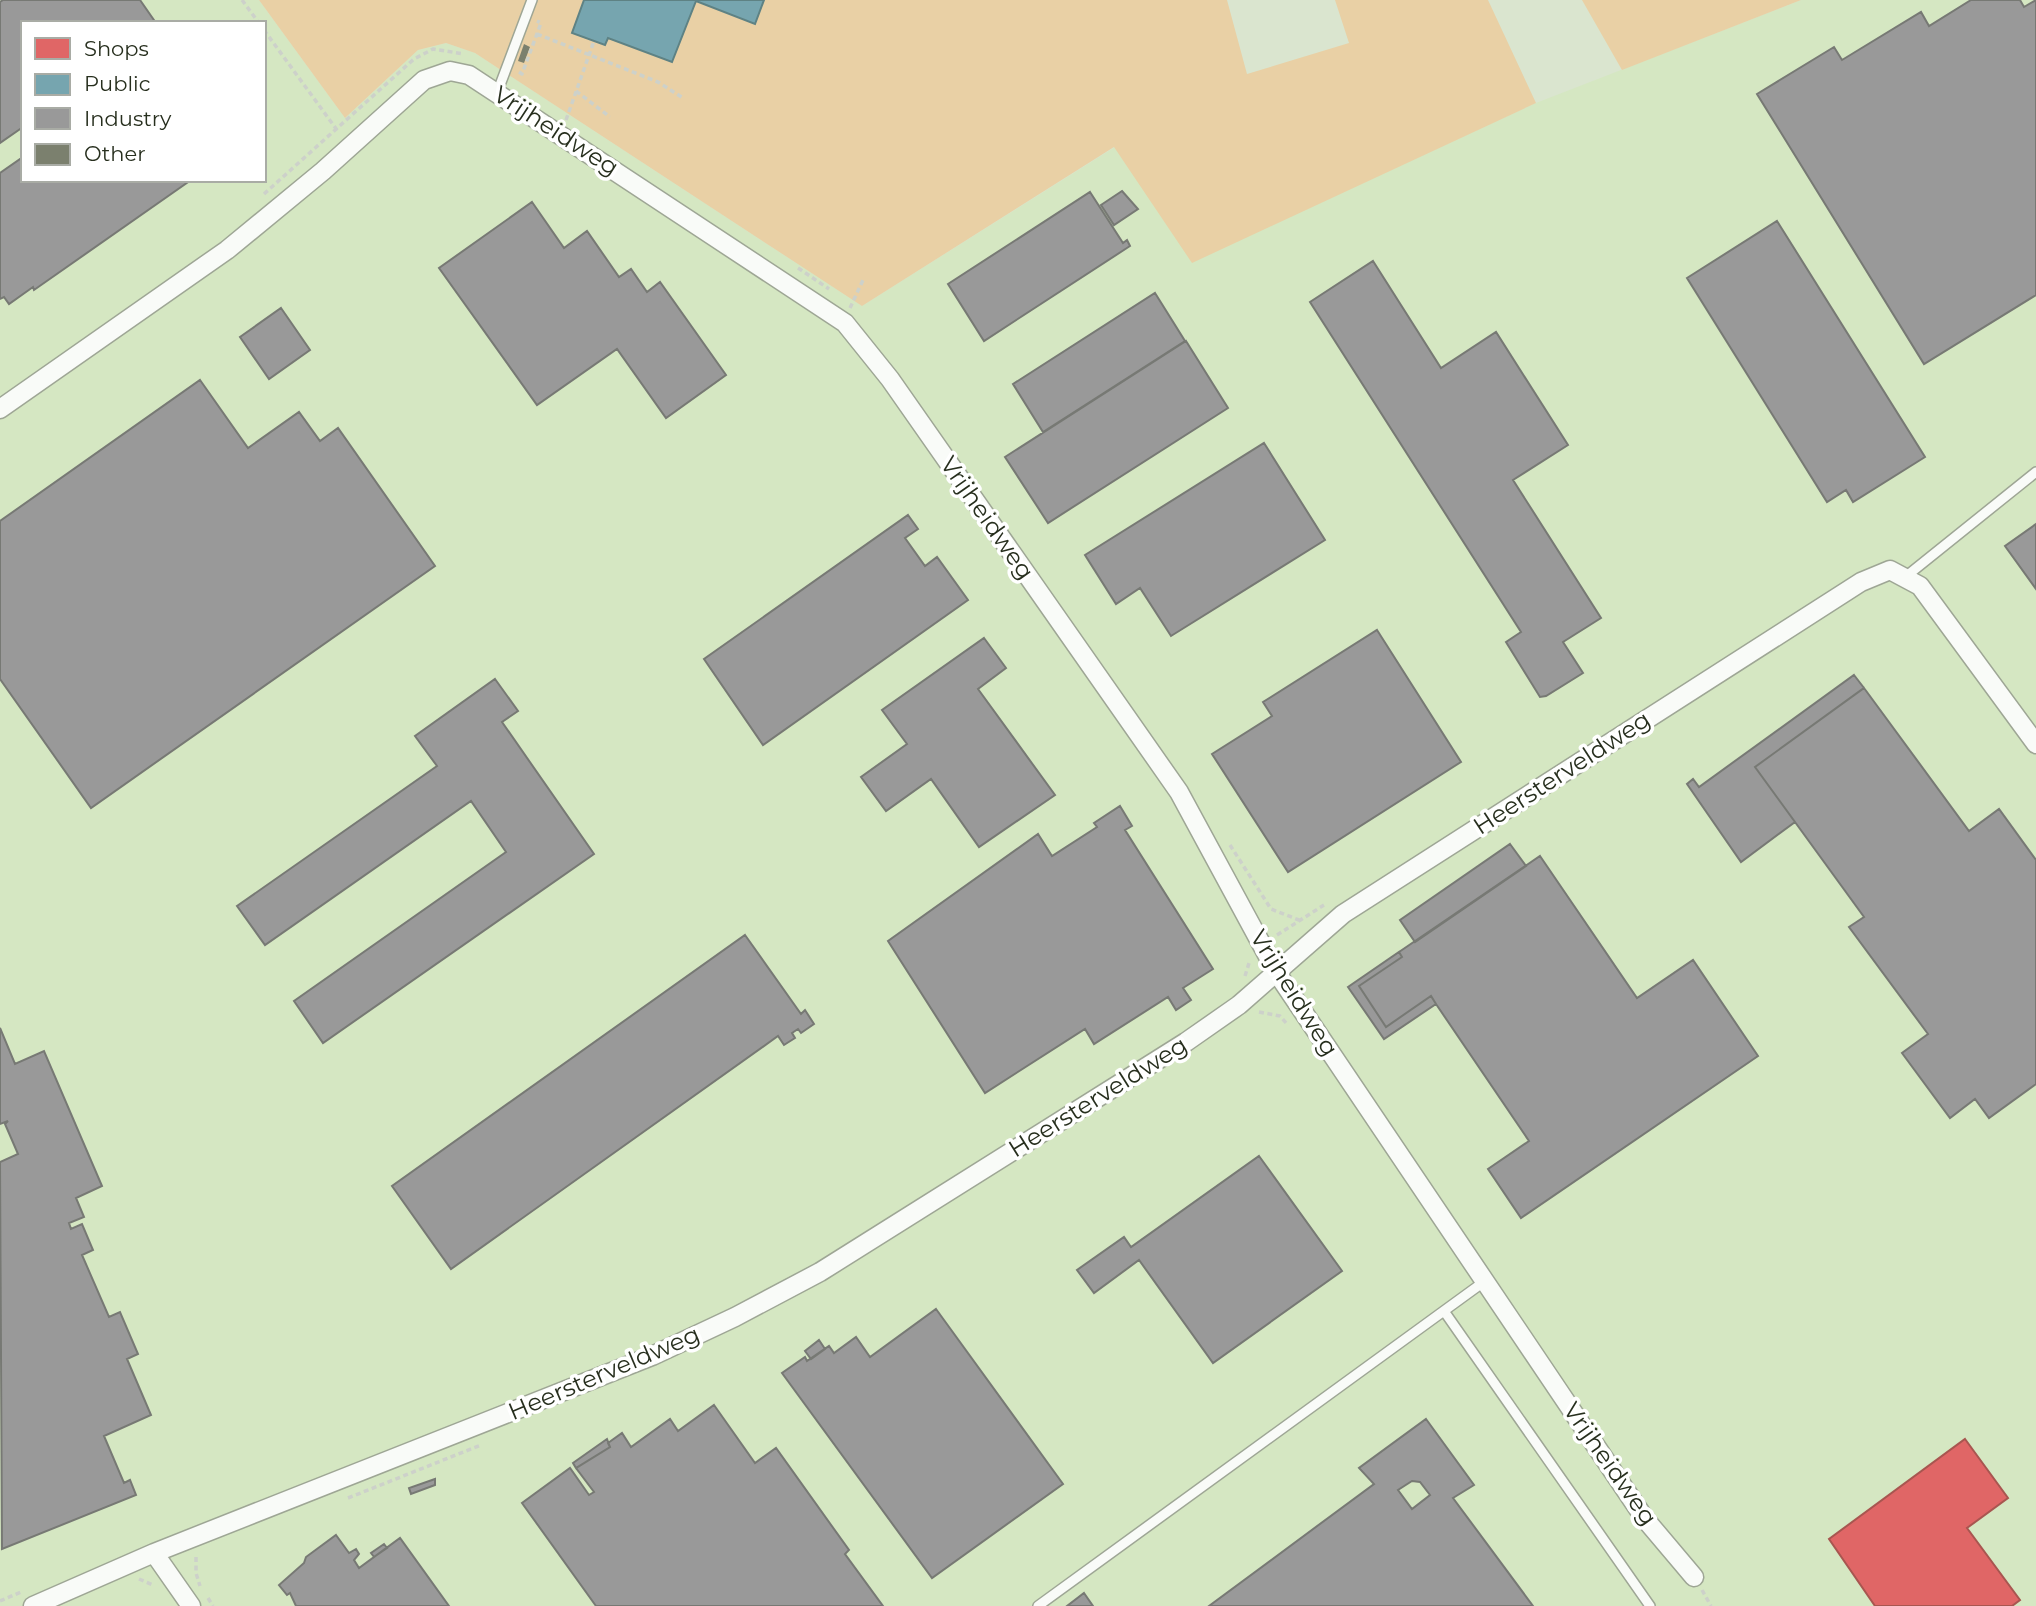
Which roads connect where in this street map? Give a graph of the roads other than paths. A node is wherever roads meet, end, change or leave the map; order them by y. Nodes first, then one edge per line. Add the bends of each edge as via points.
1 (532, 0) edge
2 (496, 93) junction
3 (0, 409) edge
4 (2036, 472) edge
5 (1904, 578) junction
6 (2036, 744) edge
7 (1277, 973) junction
8 (1485, 1281) junction
9 (1444, 1311) junction
10 (154, 1553) junction
11 (1694, 1577) dead end
12 (29, 1598) edge
13 (191, 1606) edge
14 (1038, 1606) edge
15 (1650, 1606) edge

1 - 2 lane
2 - 3 street, Vrijheidweg via 469,75 450,71 424,80 227,250
2 - 7 street, Vrijheidweg via 563,128 845,323 890,379 1179,792 1256,949
4 - 5 lane
5 - 6 street via 1920,586
5 - 7 street, Heersterveldweg via 1890,570 1861,582 1342,914
7 - 8 street, Vrijheidweg
7 - 10 street, Heersterveldweg via 1186,1041 820,1272 735,1317 569,1390
8 - 9 lane
8 - 11 street, Vrijheidweg via 1645,1520
9 - 14 lane
9 - 15 lane
10 - 12 street, Heersterveldweg
10 - 13 street

